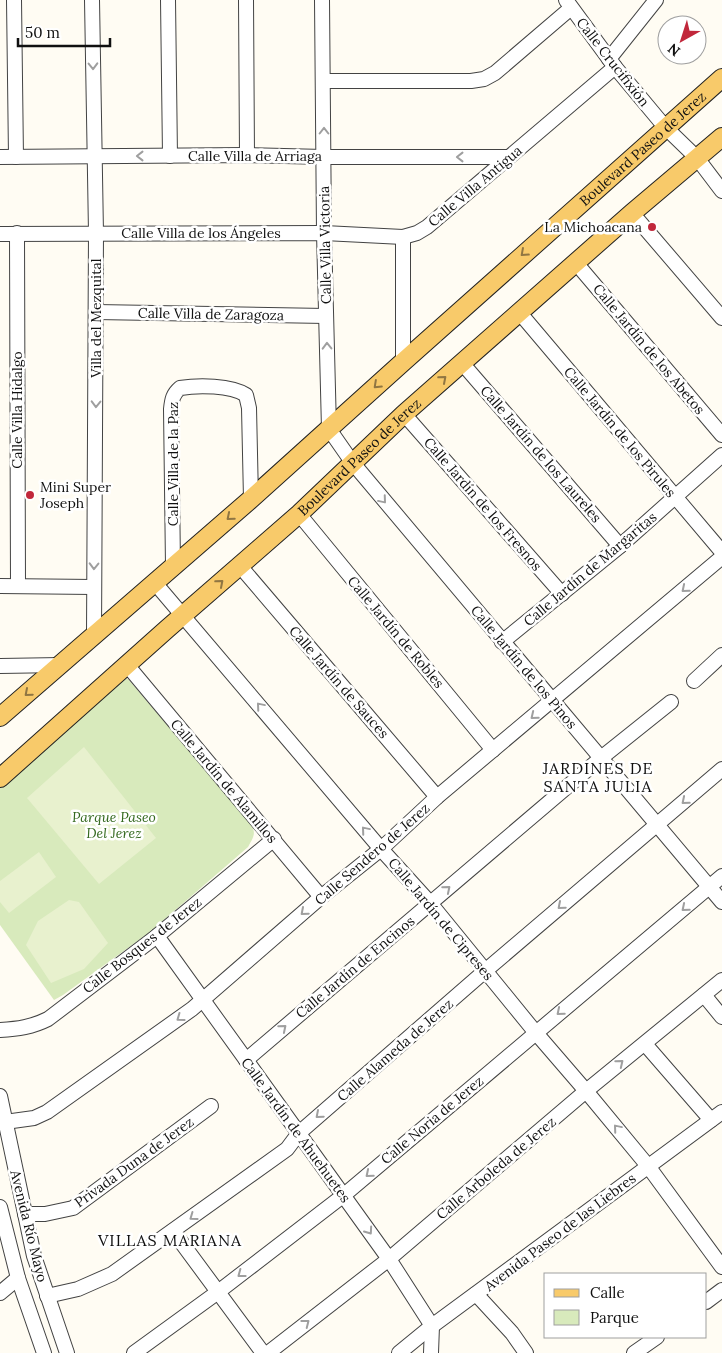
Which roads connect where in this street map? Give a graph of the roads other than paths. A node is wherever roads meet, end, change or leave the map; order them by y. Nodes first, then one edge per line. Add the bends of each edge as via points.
1 (14, 0) edge
2 (92, 0) edge
3 (168, 0) edge
4 (246, 0) edge
5 (322, 0) edge
6 (656, 0) edge
7 (568, 4) edge
8 (612, 63) junction
9 (722, 78) edge
10 (324, 81) junction
11 (665, 127) junction
12 (722, 137) edge
13 (247, 154) junction
14 (94, 156) junction
15 (170, 156) junction
16 (0, 157) edge
17 (16, 157) junction
18 (324, 157) junction
19 (509, 157) junction
20 (697, 158) junction
21 (722, 191) edge
22 (632, 213) junction
23 (17, 233) junction
24 (96, 233) junction
25 (324, 233) junction
26 (0, 234) edge
27 (403, 238) junction
28 (576, 262) junction
29 (96, 312) junction
30 (519, 312) junction
31 (326, 316) junction
32 (722, 318) edge
33 (403, 362) junction
34 (462, 362) junction
35 (404, 414) junction
36 (329, 429) junction
37 (722, 435) edge
38 (722, 455) edge
39 (352, 462) junction
40 (675, 496) junction
41 (251, 499) junction
42 (299, 514) junction
43 (620, 546) junction
44 (722, 552) edge
45 (722, 557) edge
46 (173, 566) junction
47 (240, 566) junction
48 (155, 582) junction
49 (0, 586) edge
50 (18, 586) junction
51 (94, 587) junction
52 (562, 594) junction
53 (183, 615) junction
54 (94, 636) junction
55 (502, 642) junction
56 (722, 655) edge
57 (61, 665) junction
58 (127, 665) junction
59 (0, 666) edge
60 (694, 681) dead end
61 (553, 701) junction
62 (671, 702) dead end
63 (0, 717) edge
64 (493, 750) junction
65 (601, 758) junction
66 (722, 769) edge
67 (0, 778) edge
68 (437, 797) junction
69 (656, 825) junction
70 (274, 839) junction
71 (381, 849) junction
72 (722, 876) edge
73 (709, 887) junction
74 (321, 897) junction
75 (722, 902) edge
76 (430, 904) junction
77 (157, 936) junction
78 (485, 971) junction
79 (722, 980) edge
80 (704, 995) junction
81 (202, 1000) junction
82 (722, 1017) edge
83 (0, 1030) edge
84 (536, 1033) junction
85 (645, 1044) junction
86 (246, 1060) junction
87 (586, 1091) junction
88 (0, 1096) edge
89 (211, 1106) dead end
90 (716, 1116) edge
91 (5, 1122) junction
92 (299, 1133) junction
93 (648, 1166) junction
94 (344, 1195) junction
95 (0, 1207) edge
96 (24, 1214) junction
97 (173, 1231) junction
98 (389, 1259) junction
99 (722, 1268) edge
100 (18, 1278) junction
101 (722, 1290) edge
102 (218, 1292) junction
103 (0, 1293) edge
104 (476, 1294) junction
105 (46, 1296) junction
106 (707, 1301) edge
107 (432, 1326) junction
108 (512, 1333) junction
109 (656, 1338) edge
110 (44, 1353) edge
111 (67, 1353) edge
112 (134, 1353) edge
113 (263, 1353) edge
114 (268, 1353) edge
115 (399, 1353) edge
116 (431, 1353) edge
117 (512, 1353) edge
118 (526, 1353) edge
119 (634, 1353) edge

1 - 17 street
2 -> 14 street, Villa del Mezquital
3 - 15 street
4 - 13 street
5 - 10 street, Calle Villa Victoria
6 - 8 street, Calle Villa Antigua
7 - 8 street, Calle Crucifixión
7 - 10 street via 495,74 484,79
8 - 11 street, Calle Crucifixión
8 - 19 street, Calle Villa Antigua
9 - 11 main road, Boulevard Paseo de Jerez
18 -> 10 street, Calle Villa Victoria
11 - 20 street, Calle Crucifixión
11 -> 33 main road, Boulevard Paseo de Jerez
12 - 20 main road, Boulevard Paseo de Jerez
13 - 15 street, Calle Villa de Arriaga
13 - 18 street, Calle Villa de Arriaga
15 -> 14 street, Calle Villa de Arriaga
14 - 17 street, Calle Villa de Arriaga
14 - 24 street, Villa del Mezquital
16 - 17 street, Calle Villa de Arriaga
19 -> 18 street, Calle Villa de Arriaga
18 - 25 street, Calle Villa Victoria
19 - 27 street, Calle Villa Antigua via 427,227
20 - 21 street, Calle Crucifixión
20 - 22 main road, Boulevard Paseo de Jerez
22 - 28 main road, Boulevard Paseo de Jerez
22 - 32 street
23 - 24 street, Calle Villa de los Ángeles
23 - 26 street, Calle Villa de los Ángeles
23 - 50 street, Calle Villa Hidalgo
24 - 25 street, Calle Villa de los Ángeles
24 - 29 street, Villa del Mezquital
25 - 27 street, Calle Villa de los Ángeles
25 - 31 street, Calle Villa Victoria
27 - 33 street
28 - 30 main road, Boulevard Paseo de Jerez
28 - 37 street, Calle Jardín de los Abetos
29 - 31 street, Calle Villa de Zaragoza
29 -> 51 street, Villa del Mezquital
30 - 34 main road, Boulevard Paseo de Jerez
30 - 40 street, Calle Jardín de los Pirules
36 -> 31 street, Calle Villa Victoria
33 -> 36 main road, Boulevard Paseo de Jerez
35 -> 34 main road, Boulevard Paseo de Jerez
34 - 43 street, Calle Jardín de los Laureles
35 - 39 main road, Boulevard Paseo de Jerez
35 - 52 street, Calle Jardín de los Fresnos
36 - 39 street, Calle Jardín de los Pinos
36 - 41 main road, Boulevard Paseo de Jerez
38 - 40 street, Calle Jardín de Margaritas
39 - 42 main road, Boulevard Paseo de Jerez
39 -> 55 street, Calle Jardín de los Pinos
40 - 43 street, Calle Jardín de Margaritas
40 - 44 street, Calle Jardín de los Pirules
41 -> 46 main road, Boulevard Paseo de Jerez
41 - 46 street, Calle Villa de la Paz via 246,395 230,388 180,388 174,393 171,409
42 - 47 main road, Boulevard Paseo de Jerez
42 - 64 street, Calle Jardín de Robles
43 - 52 street, Calle Jardín de Margaritas
45 -> 61 street, Calle Sendero de Jerez
46 - 48 main road, Boulevard Paseo de Jerez
53 -> 47 main road, Boulevard Paseo de Jerez
47 - 68 street, Calle Jardín de Sauces
48 - 53 street, Calle Jardín de Cipreses
48 - 54 main road, Boulevard Paseo de Jerez
49 - 50 street
50 - 51 street
51 - 54 street, Villa del Mezquital
52 - 55 street, Calle Jardín de Margaritas
53 - 58 main road, Boulevard Paseo de Jerez
71 -> 53 street, Calle Jardín de Cipreses
54 - 57 main road, Boulevard Paseo de Jerez
55 - 61 street, Calle Jardín de los Pinos
56 - 60 street
57 - 59 street
57 -> 63 main road, Boulevard Paseo de Jerez
58 - 67 main road, Boulevard Paseo de Jerez
58 - 70 street, Calle Jardín de Alamillos
61 -> 64 street, Calle Sendero de Jerez
61 - 65 street, Calle Jardín de los Pinos
62 - 65 street, Calle Jardín de Encinos
64 - 68 street, Calle Sendero de Jerez
65 - 69 street, Calle Jardín de los Pinos
76 -> 65 street, Calle Jardín de Encinos
66 -> 69 street, Calle Alameda de Jerez
68 - 71 street, Calle Sendero de Jerez
69 - 73 street, Calle Jardín de los Pinos
69 -> 78 street, Calle Alameda de Jerez
70 - 74 street, Calle Jardín de Alamillos
70 - 77 street, Calle Bosques de Jerez
71 - 74 street, Calle Sendero de Jerez
71 - 76 street, Calle Jardín de Cipreses
72 - 73 street, Calle Noria de Jerez
73 - 75 street, Calle Jardín de los Pinos
73 -> 84 street, Calle Noria de Jerez
74 -> 81 street, Calle Sendero de Jerez
76 - 78 street, Calle Jardín de Cipreses
86 -> 76 street, Calle Jardín de Encinos
77 - 81 street, Calle Jardín de Ahuehuetes
77 - 83 street, Calle Bosques de Jerez via 48,1019 22,1029
78 - 84 street, Calle Jardín de Cipreses
78 -> 92 street, Calle Alameda de Jerez
79 - 80 street, Calle Arboleda de Jerez
80 - 82 street
80 - 85 street, Calle Arboleda de Jerez
81 - 86 street, Calle Jardín de Ahuehuetes
81 -> 91 street, Calle Sendero de Jerez via 47,1112 34,1118
84 - 87 street, Calle Jardín de Cipreses
84 -> 94 street, Calle Noria de Jerez
87 -> 85 street, Calle Arboleda de Jerez
85 - 90 street
86 - 92 street, Calle Jardín de Ahuehuetes
93 -> 87 street, Calle Jardín de Cipreses
87 - 98 street, Calle Arboleda de Jerez
88 - 91 street, Avenida Río Mayo
89 - 96 street, Privada Duna de Jerez via 73,1208
90 - 93 street, Avenida Paseo de las Liebres
91 - 96 street, Avenida Río Mayo
92 - 94 street, Calle Jardín de Ahuehuetes
92 -> 97 street, Calle Alameda de Jerez via 287,1149
93 - 99 street, Calle Jardín de Cipreses
93 - 104 street, Avenida Paseo de las Liebres
94 -> 98 street, Calle Jardín de Ahuehuetes
94 -> 102 street, Calle Noria de Jerez
95 - 100 street, Avenida Río Mayo
96 - 105 street, Avenida Río Mayo
97 - 102 street
97 - 105 street, Calle Alameda de Jerez via 112,1274 78,1289
98 - 107 street, Calle Jardín de Ahuehuetes
114 -> 98 street, Calle Arboleda de Jerez
100 - 103 street
100 - 110 street, Avenida Río Mayo
101 - 106 street
102 - 112 street, Calle Noria de Jerez
102 - 113 street
104 - 107 street, Avenida Paseo de las Liebres
104 - 108 street
105 - 111 street, Avenida Río Mayo
107 - 115 street, Avenida Paseo de las Liebres
107 - 116 street
108 - 117 street
108 - 118 street
109 - 119 street

